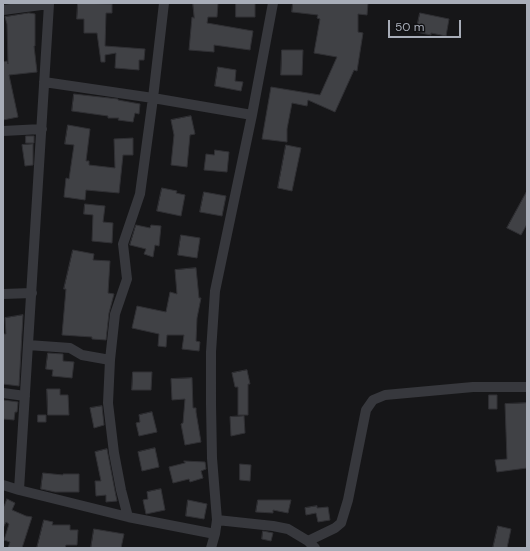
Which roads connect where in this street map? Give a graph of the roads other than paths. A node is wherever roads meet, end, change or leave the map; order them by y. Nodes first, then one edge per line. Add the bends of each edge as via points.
1 (164, 3) edge
2 (273, 3) edge
3 (49, 4) edge
4 (3, 10) edge
5 (44, 82) junction
6 (153, 98) junction
7 (252, 115) junction
8 (42, 129) junction
9 (3, 131) edge
10 (32, 293) junction
11 (3, 294) edge
12 (28, 345) junction
13 (110, 360) junction
14 (527, 387) edge
15 (3, 393) edge
16 (24, 396) junction
17 (3, 485) edge
18 (19, 490) junction
19 (128, 517) junction
20 (217, 520) junction
21 (215, 534) junction
22 (311, 545) edge
23 (211, 548) edge

1 - 6 street
2 - 7 street
3 - 4 street
3 - 5 street
5 - 6 street
5 - 8 street
6 - 7 street
6 - 13 street via 140,194 123,244 127,279 115,314
7 - 20 street via 215,291 211,404
8 - 9 street
8 - 10 street
10 - 11 street
10 - 12 street
12 - 13 street via 70,348 82,355
12 - 16 street
13 - 19 street via 108,403 114,453
14 - 22 street via 473,387 385,394 373,400 366,410 341,523
15 - 16 street
16 - 18 street
17 - 18 street
18 - 19 street
19 - 21 street
20 - 21 street
20 - 22 street via 288,529
21 - 23 street

